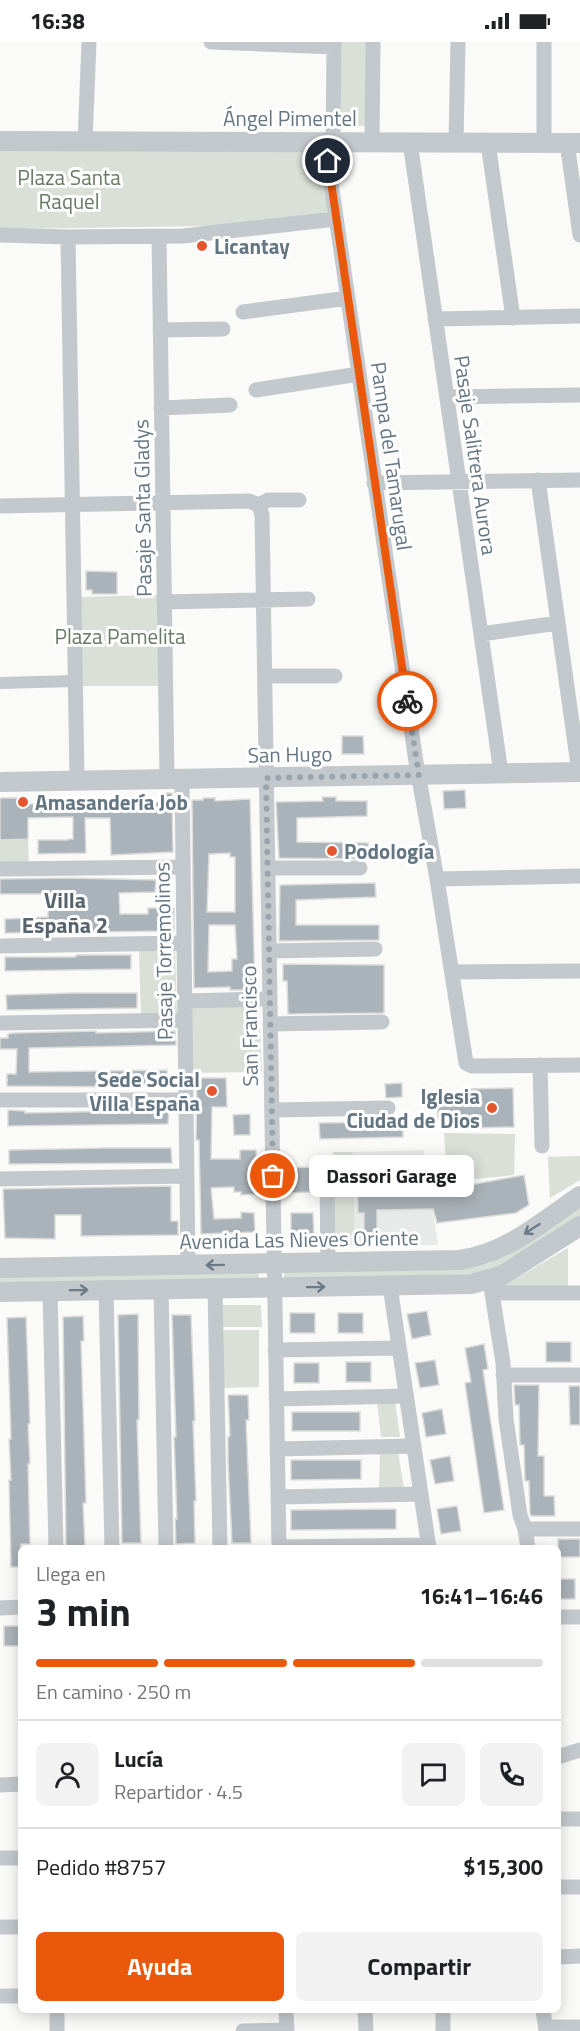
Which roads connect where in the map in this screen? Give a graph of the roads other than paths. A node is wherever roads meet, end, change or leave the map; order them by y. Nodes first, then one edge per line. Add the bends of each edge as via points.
1 (89, 42) edge
2 (210, 42) edge
3 (225, 42) edge
4 (373, 42) edge
5 (458, 42) edge
6 (544, 42) edge
7 (334, 44) edge
8 (0, 141) edge
9 (85, 142) junction
10 (329, 142) junction
11 (372, 142) junction
12 (410, 142) junction
13 (456, 142) junction
14 (488, 143) junction
15 (544, 143) junction
16 (574, 143) edge
17 (336, 219) junction
18 (0, 235) edge
19 (580, 235) edge
20 (159, 236) junction
21 (68, 237) junction
22 (348, 298) junction
23 (243, 312) dead end
24 (580, 316) edge
25 (513, 318) junction
26 (435, 319) junction
27 (223, 329) dead end
28 (160, 330) junction
29 (359, 374) junction
30 (256, 390) dead end
31 (580, 394) edge
32 (447, 397) junction
33 (230, 405) dead end
34 (161, 408) junction
35 (538, 480) junction
36 (580, 480) edge
37 (459, 482) junction
38 (374, 483) junction
39 (72, 497) junction
40 (299, 500) dead end
41 (163, 503) junction
42 (259, 505) junction
43 (0, 506) edge
44 (308, 599) dead end
45 (264, 600) junction
46 (164, 602) junction
47 (558, 623) junction
48 (481, 634) junction
49 (265, 676) junction
50 (335, 676) dead end
51 (75, 681) junction
52 (0, 683) edge
53 (574, 690) edge
54 (579, 772) edge
55 (501, 773) junction
56 (419, 775) junction
57 (266, 778) junction
58 (174, 779) junction
59 (77, 781) junction
60 (0, 782) edge
61 (183, 867) junction
62 (268, 868) junction
63 (360, 868) dead end
64 (0, 869) edge
65 (580, 876) edge
66 (437, 879) junction
67 (184, 943) junction
68 (0, 946) edge
69 (375, 949) dead end
70 (269, 951) junction
71 (580, 971) edge
72 (452, 972) junction
73 (270, 999) junction
74 (184, 1001) junction
75 (185, 1020) junction
76 (382, 1022) dead end
77 (0, 1023) edge
78 (270, 1024) junction
79 (540, 1065) junction
80 (580, 1065) edge
81 (0, 1100) edge
82 (186, 1100) junction
83 (388, 1108) dead end
84 (272, 1110) junction
85 (542, 1146) dead end
86 (187, 1176) junction
87 (0, 1179) edge
88 (327, 1179) dead end
89 (580, 1196) edge
90 (580, 1226) edge
91 (328, 1263) junction
92 (274, 1264) junction
93 (188, 1265) junction
94 (0, 1268) edge
95 (390, 1286) junction
96 (491, 1286) junction
97 (215, 1288) junction
98 (274, 1288) junction
99 (161, 1289) junction
100 (106, 1290) junction
101 (50, 1291) junction
102 (0, 1292) edge
103 (580, 1293) edge
104 (399, 1348) junction
105 (275, 1350) junction
106 (503, 1375) junction
107 (580, 1375) edge
108 (406, 1396) junction
109 (276, 1399) junction
110 (414, 1446) junction
111 (277, 1449) junction
112 (421, 1494) junction
113 (278, 1497) junction
114 (525, 1529) junction
115 (580, 1529) edge
116 (56, 1545) edge
117 (112, 1545) edge
118 (166, 1545) edge
119 (220, 1545) edge
120 (279, 1545) edge
121 (429, 1545) edge
122 (528, 1545) edge
123 (18, 1607) edge
124 (0, 1608) edge
125 (561, 1617) edge
126 (580, 1617) edge
127 (580, 1750) edge
128 (561, 1756) edge
129 (18, 1784) edge
130 (0, 1785) edge
131 (561, 1819) edge
132 (580, 1819) edge
133 (0, 1858) edge
134 (18, 1858) edge
135 (561, 1887) edge
136 (580, 1887) edge
137 (0, 1927) edge
138 (18, 1927) edge
139 (580, 1956) edge
140 (561, 1957) edge
141 (0, 1996) edge
142 (18, 1996) edge
143 (57, 2013) edge
144 (286, 2013) edge
145 (365, 2013) edge
146 (443, 2013) edge
147 (543, 2013) edge
148 (580, 2026) edge
149 (546, 2029) edge
150 (57, 2031) edge
151 (243, 2031) edge
152 (287, 2031) edge
153 (366, 2031) edge
154 (443, 2031) edge

1 - 9 street
2 - 3 street
3 - 7 street
4 - 11 street
5 - 13 street
6 - 15 street
7 - 10 street, Pampa del Tamarugal
8 - 9 street, Ángel Pimentel
9 - 10 street, Ángel Pimentel
10 - 11 street, Ángel Pimentel
10 - 17 street, Pampa del Tamarugal
11 - 12 street, Ángel Pimentel
12 - 13 street, Ángel Pimentel
12 - 26 street, Pasaje Salitrera Aurora
13 - 14 street, Ángel Pimentel
14 - 15 street, Ángel Pimentel
14 - 25 street
15 - 16 street, Ángel Pimentel
16 - 19 street
17 - 20 street
17 - 22 street, Pampa del Tamarugal
18 - 21 street
20 - 21 street
20 - 28 street, Pasaje Santa Gladys
21 - 39 street
22 - 23 street
22 - 29 street, Pampa del Tamarugal
24 - 25 street
25 - 26 street
26 - 32 street, Pasaje Salitrera Aurora
27 - 28 street
28 - 34 street, Pasaje Santa Gladys
29 - 30 street
29 - 38 street, Pampa del Tamarugal
31 - 32 street
32 - 37 street, Pasaje Salitrera Aurora
33 - 34 street
34 - 41 street, Pasaje Santa Gladys
35 - 36 street
35 - 37 street
35 - 47 street
37 - 38 street
37 - 48 street, Pasaje Salitrera Aurora
38 - 56 street, Pampa del Tamarugal
39 - 41 street
39 - 43 street
39 - 51 street
40 - 42 street via 268,500
41 - 42 street via 249,501
41 - 46 street, Pasaje Santa Gladys
42 - 45 street, San Francisco
44 - 45 street
45 - 46 street
45 - 49 street, San Francisco
46 - 58 street, Pasaje Santa Gladys
47 - 48 street
47 - 53 street
48 - 55 street, Pasaje Salitrera Aurora
49 - 50 street
49 - 57 street, San Francisco
51 - 52 street
51 - 59 street
53 - 54 street
54 - 55 street, San Hugo
55 - 56 street, San Hugo
56 - 57 street, San Hugo
56 - 66 street, Pampa del Tamarugal
57 - 58 street, San Hugo
57 - 62 street, San Francisco
58 - 59 street, San Hugo
58 - 61 street, Pasaje Torremolinos
59 - 60 street, San Hugo
61 - 64 street
61 - 67 street, Pasaje Torremolinos
62 - 63 street
62 - 70 street, San Francisco
65 - 66 street
66 - 72 street, Pampa del Tamarugal
67 - 68 street
67 - 74 street, Pasaje Torremolinos
69 - 70 street
70 - 73 street, San Francisco
71 - 72 street
72 - 79 street, Pampa del Tamarugal via 468,1065
73 - 74 street
73 - 78 street, San Francisco
74 - 75 street, Pasaje Torremolinos
75 - 77 street
75 - 82 street, Pasaje Torremolinos
76 - 78 street
78 - 84 street, San Francisco
79 - 80 street
79 - 85 street
81 - 82 street
82 - 86 street, Pasaje Torremolinos
83 - 84 street
84 - 92 street, San Francisco
86 - 87 street
86 - 93 street, Pasaje Torremolinos
88 - 91 street
89 -> 91 street, Avenida Las Nieves Oriente via 503,1247 482,1256
90 - 96 street
91 - 92 street, Avenida Las Nieves Oriente
92 -> 93 street, Avenida Las Nieves Oriente
92 - 98 street, San Francisco
93 - 94 street, Avenida Las Nieves Oriente
95 - 96 street
98 -> 95 street
95 - 104 street
96 - 103 street
96 - 106 street
97 - 98 street
97 - 99 street
97 - 119 street
98 - 105 street, San Francisco
99 - 100 street
99 - 118 street
101 -> 100 street
100 - 117 street
101 - 102 street
101 - 116 street
104 - 105 street
104 - 108 street
105 - 109 street, San Francisco
106 - 107 street
106 - 114 street via 506,1419
108 - 109 street
108 - 110 street
109 - 111 street, San Francisco
110 - 111 street
110 - 112 street
111 - 113 street, San Francisco
112 - 113 street
112 - 121 street
113 - 120 street, San Francisco
114 - 115 street
114 - 122 street
123 - 124 street
125 - 126 street
127 - 128 street
129 - 130 street
131 - 132 street
133 - 134 street
135 - 136 street
137 - 138 street
139 - 140 street
141 - 142 street
143 - 150 street
144 - 152 street
145 - 153 street
146 - 154 street
147 - 149 street
148 - 149 street
151 - 152 street

